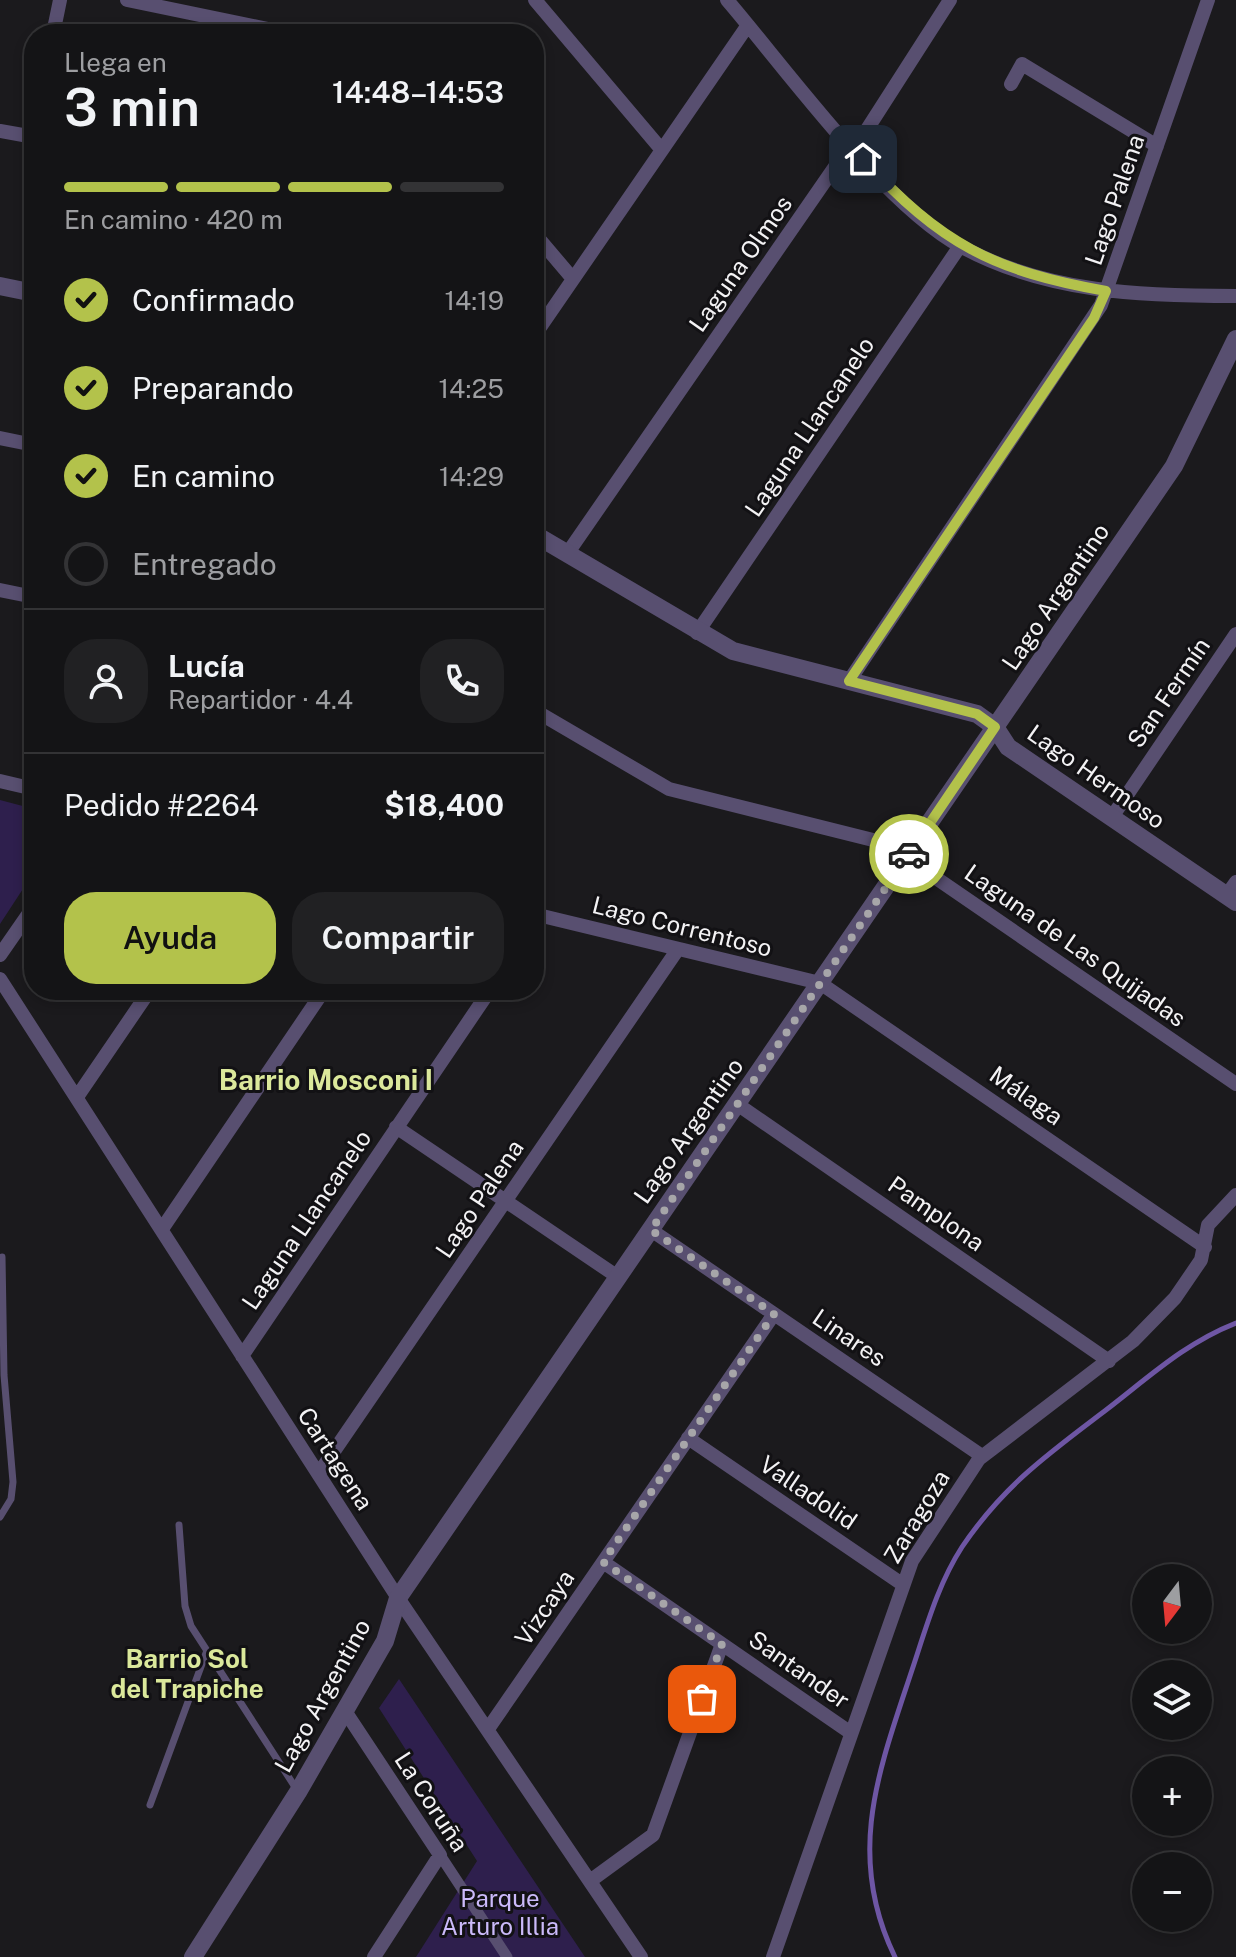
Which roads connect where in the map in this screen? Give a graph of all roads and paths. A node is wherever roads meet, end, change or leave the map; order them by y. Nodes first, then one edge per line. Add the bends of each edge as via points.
1 (60, 0) edge
2 (127, 0) edge
3 (535, 0) edge
4 (727, 0) edge
5 (950, 0) edge
6 (1208, 0) edge
7 (55, 24) edge
8 (242, 24) edge
9 (748, 25) junction
10 (1011, 84) dead end
11 (0, 131) edge
12 (24, 135) edge
13 (850, 145) junction
14 (1157, 146) junction
15 (661, 149) junction
16 (544, 245) edge
17 (960, 246) junction
18 (573, 279) junction
19 (0, 286) edge
20 (24, 291) edge
21 (1106, 291) junction
22 (1236, 296) edge
23 (544, 321) edge
24 (1236, 339) edge
25 (0, 438) edge
26 (24, 443) edge
27 (544, 540) edge
28 (567, 554) junction
29 (0, 590) edge
30 (24, 595) edge
31 (697, 633) junction
32 (1236, 634) edge
33 (849, 681) junction
34 (544, 716) edge
35 (995, 727) junction
36 (0, 781) edge
37 (24, 787) edge
38 (1112, 817) junction
39 (907, 857) junction
40 (1233, 893) edge
41 (544, 917) edge
42 (24, 920) edge
43 (678, 949) junction
44 (0, 955) edge
45 (0, 979) edge
46 (820, 983) junction
47 (143, 1000) edge
48 (317, 1000) edge
49 (483, 1000) edge
50 (1236, 1084) edge
51 (77, 1097) junction
52 (737, 1104) junction
53 (396, 1127) junction
54 (1236, 1195) edge
55 (506, 1201) junction
56 (162, 1229) junction
57 (651, 1230) junction
58 (1205, 1247) junction
59 (2, 1257) dead end
60 (618, 1277) junction
61 (774, 1314) junction
62 (242, 1356) junction
63 (1109, 1361) junction
64 (688, 1438) junction
65 (982, 1456) junction
66 (319, 1473) junction
67 (0, 1517) edge
68 (179, 1525) dead end
69 (603, 1562) junction
70 (902, 1584) junction
71 (398, 1598) junction
72 (722, 1644) junction
73 (206, 1653) junction
74 (345, 1711) junction
75 (488, 1729) junction
76 (851, 1733) junction
77 (298, 1792) junction
78 (150, 1805) dead end
79 (440, 1855) junction
80 (590, 1881) junction
81 (193, 1957) edge
82 (374, 1957) edge
83 (507, 1957) edge
84 (641, 1957) edge
85 (773, 1957) edge

1 - 7 street
2 - 8 street
3 - 15 street
4 - 9 street
5 - 13 street, Laguna Olmos via 866,131
6 - 14 street, Lago Palena
9 - 13 street
9 - 15 street
10 - 14 street via 1022,64
11 - 12 street
13 - 17 street via 902,199
13 - 28 street, Laguna Olmos
14 - 21 street, Lago Palena
15 - 18 street
16 - 18 street
17 - 21 street via 1027,274
17 - 31 street, Laguna Llancanelo
18 - 23 street
19 - 20 street
21 - 22 street
21 - 33 street, Lago Palena via 1094,318
24 - 35 street, Lago Argentino via 1174,466
25 - 26 street
27 - 28 street, Lago Hermoso
28 - 31 street, Lago Hermoso
29 - 30 street
31 - 33 street, Lago Hermoso via 733,651
32 - 38 street, San Fermín
33 - 35 street, Lago Hermoso via 977,714
34 - 39 street, Laguna de Las Quijadas via 669,789 885,843
35 - 38 street, Lago Hermoso via 1008,747
35 - 39 street, Lago Argentino
36 - 37 street
38 - 40 street, Lago Hermoso
39 - 46 street, Lago Argentino
39 - 50 street, Laguna de Las Quijadas
41 - 43 street, Lago Correntoso
42 - 44 street
43 - 46 street, Lago Correntoso
43 - 55 street, Lago Palena
45 - 51 street, Cartagena
46 - 52 street, Lago Argentino
46 - 58 street, Málaga
47 - 51 street
48 - 56 street
49 - 53 street, Laguna Llancanelo
51 - 56 street, Cartagena
52 - 57 street, Lago Argentino
52 - 63 street, Pamplona
53 - 55 street
53 - 62 street, Laguna Llancanelo
54 - 58 street, Zaragoza via 1208,1225
55 - 60 street
55 - 66 street, Lago Palena
56 - 62 street, Cartagena
57 - 60 street, Lago Argentino
57 - 61 street, Linares
58 - 63 street, Zaragoza via 1175,1298
59 - 67 lane via 13,1482 11,1499
60 - 71 street, Lago Argentino
61 - 64 street, Vizcaya
61 - 65 street, Linares
62 - 66 street, Cartagena
63 - 65 street, Zaragoza
64 - 69 street, Vizcaya
64 - 70 street, Valladolid
65 - 70 street, Zaragoza
66 - 71 street, Cartagena
68 - 73 lane via 185,1606
69 - 72 street, Santander
69 - 75 street, Vizcaya
70 - 76 street, Zaragoza
71 - 74 street, Lago Argentino via 385,1641
71 - 75 street, Cartagena
72 - 76 street, Santander
72 - 80 street via 653,1835
73 - 77 lane
73 - 78 lane
74 - 77 street, Lago Argentino
74 - 79 street, La Coruña
75 - 80 street, Cartagena
76 - 85 street, Zaragoza
77 - 81 street, Lago Argentino
79 - 82 street
79 - 83 street, La Coruña
80 - 84 street, Cartagena

